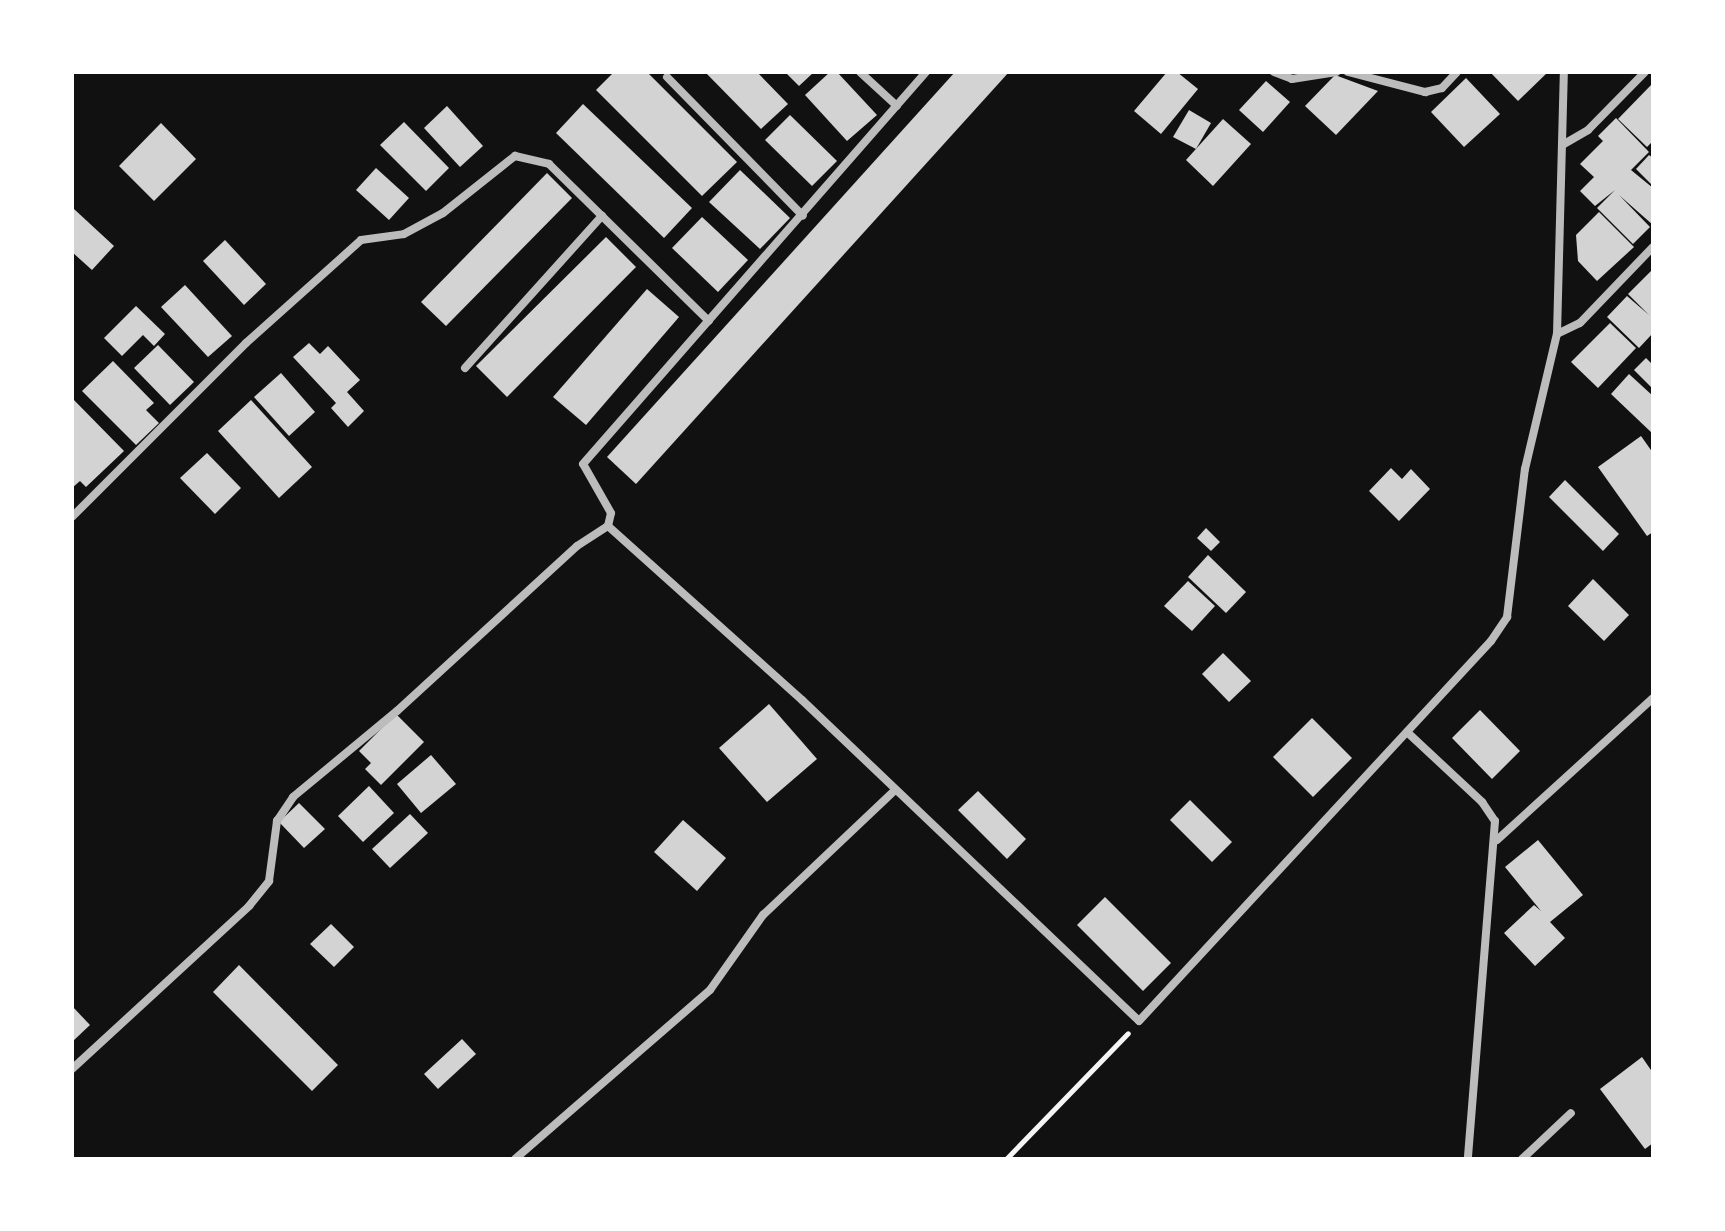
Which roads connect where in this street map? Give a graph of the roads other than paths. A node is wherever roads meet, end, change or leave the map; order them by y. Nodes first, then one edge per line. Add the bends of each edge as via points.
1 (860, 72) edge
2 (926, 72) edge
3 (1274, 72) edge
4 (1336, 72) edge
5 (1348, 72) edge
6 (1457, 72) edge
7 (1564, 72) edge
8 (1645, 72) edge
9 (667, 77) dead end
10 (897, 106) junction
11 (1564, 144) junction
12 (602, 216) junction
13 (803, 216) junction
14 (1653, 247) edge
15 (709, 321) junction
16 (1557, 334) junction
17 (465, 368) dead end
18 (72, 517) edge
19 (608, 526) junction
20 (1653, 698) edge
21 (1407, 732) junction
22 (895, 790) junction
23 (1497, 840) junction
24 (72, 1069) edge
25 (1571, 1113) dead end
26 (515, 1159) edge
27 (1468, 1159) edge
28 (1522, 1159) edge

1 - 10 street
2 - 10 street
3 - 4 street via 1292,79
5 - 6 street via 1425,92 1442,88
7 - 11 street
8 - 11 street via 1588,130
9 - 13 street
10 - 13 street
11 - 16 street
12 - 15 street
12 - 17 street
12 - 18 street via 549,164 515,156 430,220 404,234 361,240 246,343
13 - 15 street
14 - 16 street via 1580,323
15 - 19 street via 583,464 611,513
16 - 21 street via 1525,469 1507,617
19 - 22 street
19 - 24 street via 577,546 397,711 293,797 277,821 269,881 263,890
20 - 23 street
21 - 22 street via 1139,1021
21 - 23 street via 1482,802 1495,821
22 - 26 street via 763,915 710,990
23 - 27 street
25 - 28 street

